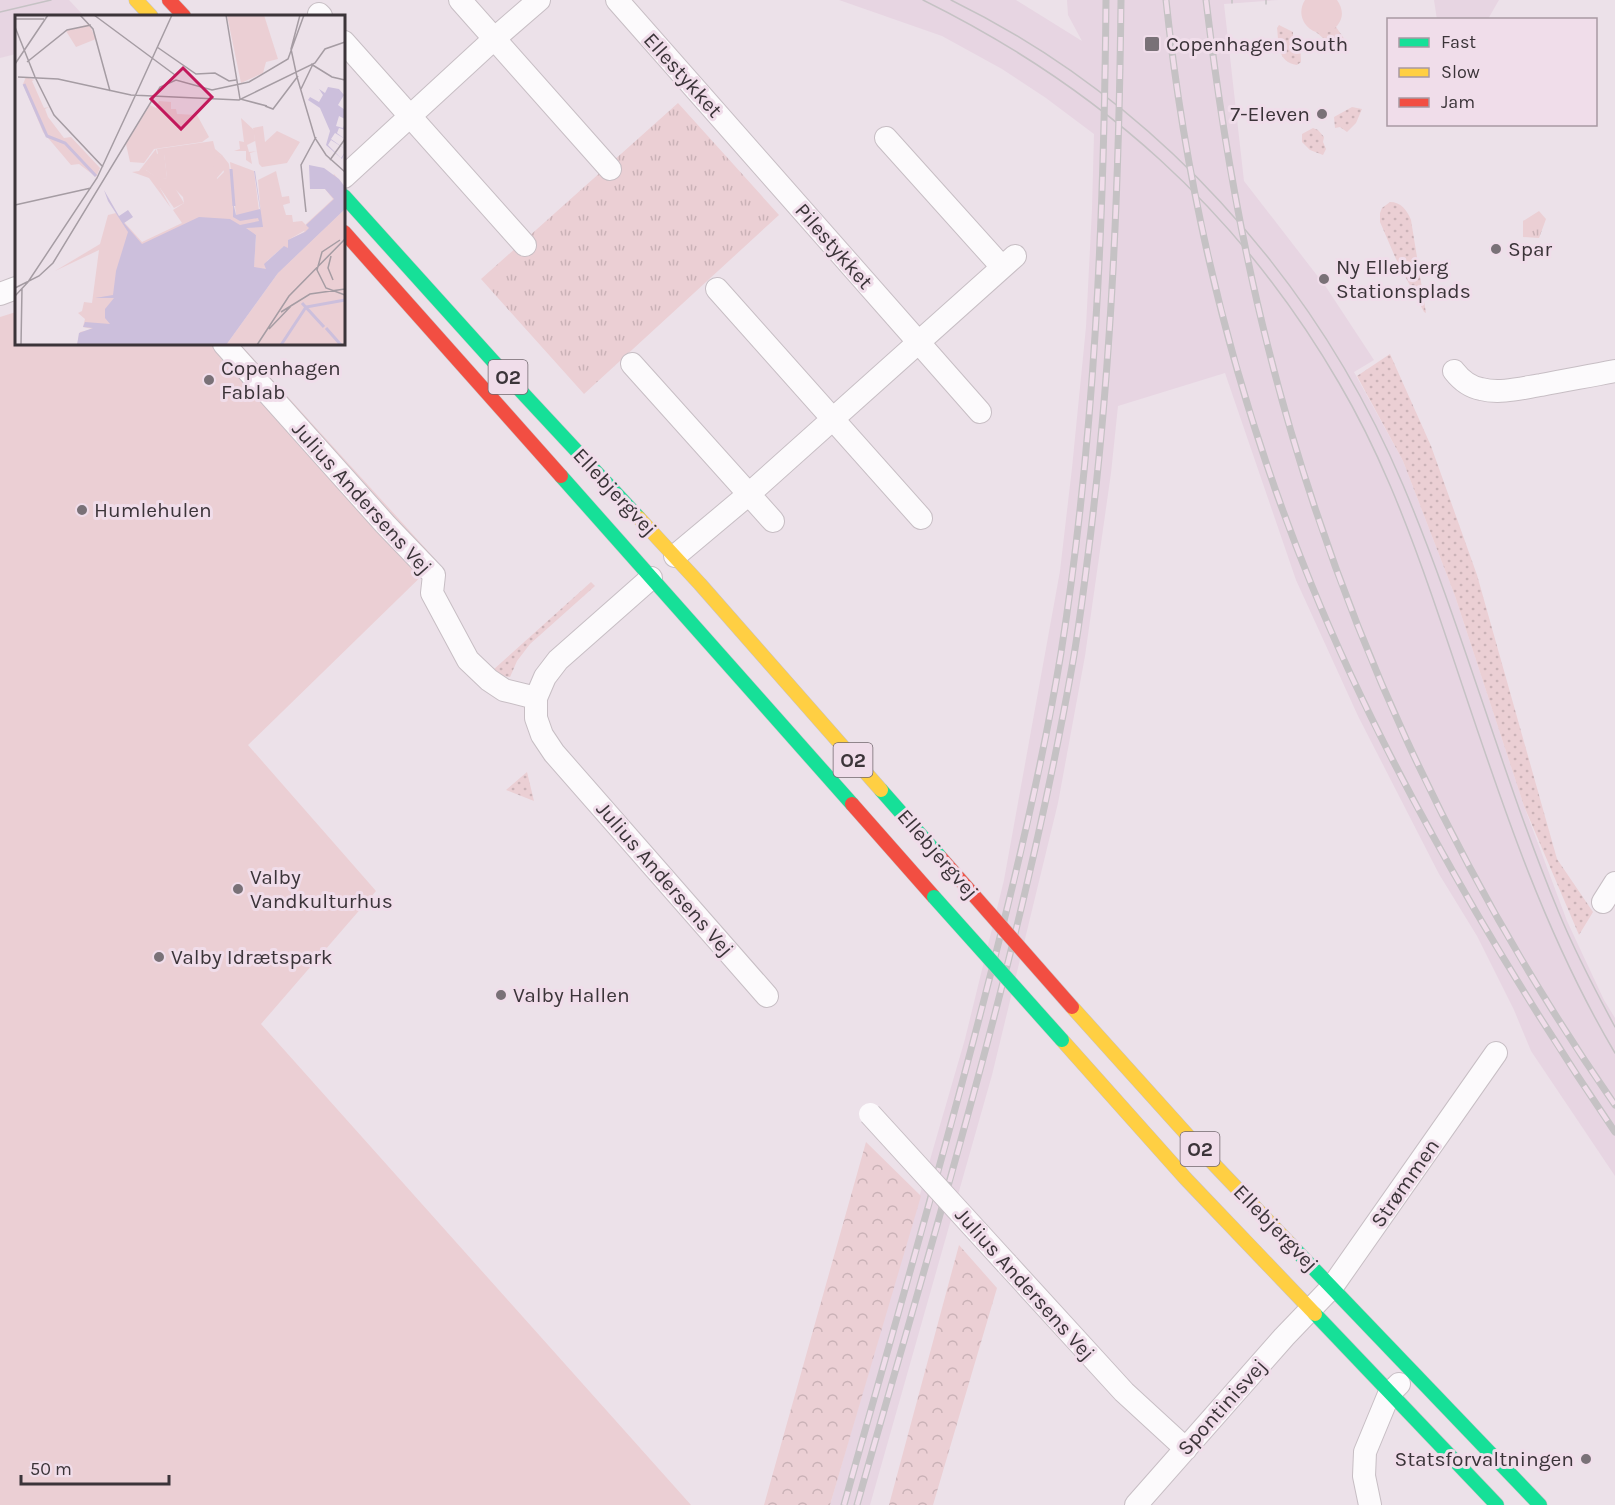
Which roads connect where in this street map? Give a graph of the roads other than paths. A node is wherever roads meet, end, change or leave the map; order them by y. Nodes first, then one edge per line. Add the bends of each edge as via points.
1 (136, 0) edge
2 (170, 0) edge
3 (460, 0) edge
4 (539, 0) edge
5 (617, 0) edge
6 (150, 15) edge
7 (183, 15) edge
8 (495, 38) junction
9 (345, 43) edge
10 (409, 116) junction
11 (886, 138) dead end
12 (749, 149) joint
13 (610, 170) dead end
14 (345, 176) edge
15 (345, 197) edge
16 (345, 233) edge
17 (525, 245) dead end
18 (15, 288) edge
19 (717, 289) dead end
20 (0, 294) edge
21 (918, 342) junction
22 (225, 345) edge
23 (632, 364) dead end
24 (1454, 371) dead end
25 (1615, 371) edge
26 (980, 412) dead end
27 (833, 418) junction
28 (748, 494) junction
29 (921, 518) dead end
30 (773, 521) dead end
31 (675, 556) junction
32 (651, 578) junction
33 (536, 698) junction
34 (767, 996) dead end
35 (1496, 1053) dead end
36 (870, 1114) dead end
37 (1332, 1287) junction
38 (1310, 1310) junction
39 (1413, 1371) junction
40 (1389, 1394) junction
41 (1186, 1449) junction
42 (1136, 1505) edge
43 (1370, 1505) edge
44 (1497, 1505) edge
45 (1540, 1505) edge

1 - 6 main road
2 - 7 main road
3 - 8 street
4 - 8 street
5 - 12 street, Ellestykket
8 - 10 street
8 - 13 street
9 - 10 street
10 - 14 street
10 - 17 street
11 - 21 street via 1008,262
12 - 21 street, Pilestykket
15 - 31 main road, Ellebjergvej / O2
16 - 32 main road, Ellebjergvej / O2
18 - 20 street
19 - 27 street
21 - 26 street, Pilestykket
21 - 27 street
22 - 33 street, Julius Andersens Vej via 434,575 432,593 468,660 504,690
23 - 28 street
24 - 25 street via 1470,385 1494,390
27 - 28 street
27 - 29 street
28 - 30 street
28 - 31 street
31 - 37 main road, Ellebjergvej / O2, bridge via 1072,1007 1208,1158
32 - 33 street via 558,660
32 - 38 main road, Ellebjergvej / O2, bridge via 1186,1179
33 - 34 street, Julius Andersens Vej via 536,718 554,753
35 - 37 street, Strømmen
36 - 41 street, Julius Andersens Vej, bridge via 1124,1392
37 - 38 street, Strømmen
37 - 39 main road, Ellebjergvej / O2
38 - 40 main road, Ellebjergvej / O2
38 - 41 street, Spontinisvej
39 - 40 street
39 - 45 main road, Ellebjergvej / O2
40 - 43 street via 1365,1452 1364,1476
40 - 44 main road, Ellebjergvej / O2
41 - 42 street, Spontinisvej

